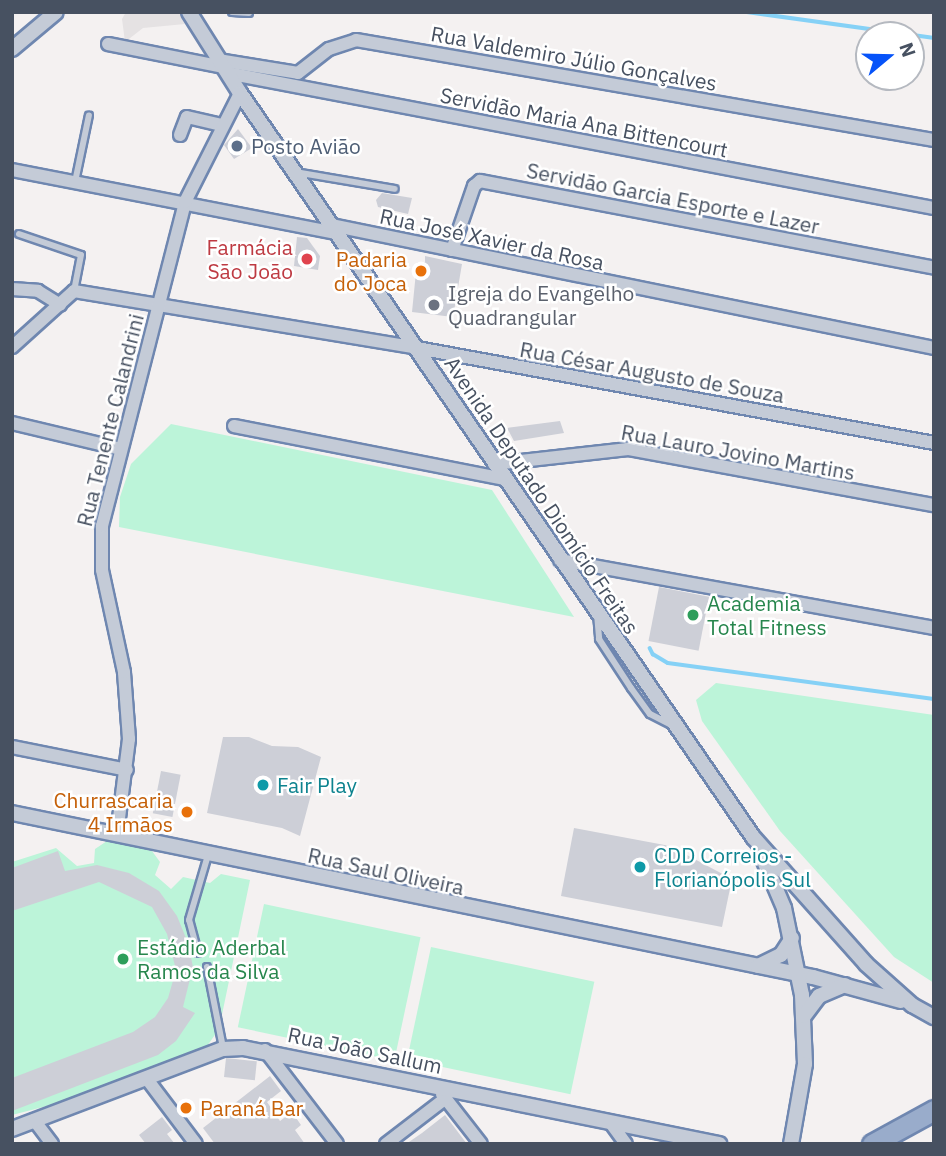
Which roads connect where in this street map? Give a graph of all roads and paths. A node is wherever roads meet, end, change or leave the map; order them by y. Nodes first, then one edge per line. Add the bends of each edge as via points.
1 (56, 12) edge
2 (189, 12) edge
3 (195, 12) edge
4 (232, 12) edge
5 (249, 13) edge
6 (204, 36) junction
7 (107, 44) dead end
8 (12, 49) edge
9 (223, 67) junction
10 (284, 73) junction
11 (263, 80) junction
12 (300, 88) junction
13 (240, 93) junction
14 (89, 116) dead end
15 (222, 125) junction
16 (180, 135) dead end
17 (934, 140) edge
18 (12, 170) edge
19 (293, 171) junction
20 (75, 183) junction
21 (395, 189) dead end
22 (185, 202) junction
23 (934, 208) edge
24 (334, 229) junction
25 (19, 234) dead end
26 (452, 250) junction
27 (934, 268) edge
28 (12, 289) edge
29 (74, 291) junction
30 (60, 305) junction
31 (156, 307) junction
32 (12, 347) edge
33 (417, 348) junction
34 (934, 348) edge
35 (12, 423) edge
36 (234, 426) dead end
37 (934, 443) edge
38 (121, 449) junction
39 (494, 464) junction
40 (504, 478) junction
41 (934, 505) edge
42 (560, 560) junction
43 (934, 628) edge
44 (12, 747) edge
45 (127, 770) junction
46 (12, 813) edge
47 (117, 834) junction
48 (753, 837) junction
49 (208, 855) junction
50 (792, 938) junction
51 (198, 953) dead end
52 (207, 967) dead end
53 (752, 967) junction
54 (799, 975) junction
55 (846, 985) junction
56 (912, 1005) junction
57 (804, 1016) junction
58 (934, 1017) edge
59 (223, 1049) junction
60 (265, 1051) junction
61 (147, 1079) junction
62 (442, 1093) junction
63 (934, 1110) edge
64 (34, 1120) junction
65 (610, 1122) junction
66 (12, 1129) edge
67 (52, 1144) edge
68 (196, 1144) edge
69 (337, 1144) edge
70 (386, 1144) edge
71 (481, 1144) edge
72 (626, 1144) edge
73 (719, 1144) edge
74 (791, 1144) edge
75 (872, 1144) edge

1 - 8 street
2 - 6 street, Avenida Deputado Diomício Freitas
3 - 6 street, Avenida Deputado Diomício Freitas
4 - 5 lane
6 - 9 street, Avenida Deputado Diomício Freitas
7 - 9 street
9 - 10 street
9 - 11 street, Servidão Maria Ana Bittencourt
9 - 13 street, Avenida Deputado Diomício Freitas
10 - 11 street, Rua Valdemiro Júlio Gonçalves
10 - 12 street
10 - 17 street, Rua Valdemiro Júlio Gonçalves via 310,68 338,44 356,40
11 - 12 street, Servidão Maria Ana Bittencourt
12 - 23 street, Servidão Maria Ana Bittencourt
13 - 15 street, Rua Tenente Calandrini
13 - 19 street, Avenida Deputado Diomício Freitas
14 - 20 lane
15 - 16 street via 187,117
15 - 22 street, Rua Tenente Calandrini
18 - 20 street, Rua José Xavier da Rosa
19 - 21 lane
19 - 24 street, Avenida Deputado Diomício Freitas
20 - 22 street, Rua José Xavier da Rosa
22 - 24 street, Rua José Xavier da Rosa
22 - 31 street, Rua Tenente Calandrini
24 - 26 street, Rua José Xavier da Rosa
24 - 33 street, Avenida Deputado Diomício Freitas
25 - 29 lane via 82,255
26 - 27 street, Servidão Garcia Esporte e Lazer via 474,186 480,181
26 - 34 street, Rua José Xavier da Rosa
28 - 30 street via 38,291
29 - 30 street
29 - 31 street, Rua César Augusto de Souza
30 - 32 street
31 - 33 street, Rua César Augusto de Souza
31 - 38 street, Rua Tenente Calandrini
33 - 37 street, Rua César Augusto de Souza
33 - 39 street, Avenida Deputado Diomício Freitas
35 - 38 street
36 - 40 street
38 - 45 street, Rua Tenente Calandrini via 102,526 100,557 124,672
39 - 40 street, Avenida Deputado Diomício Freitas
39 - 41 street, Rua Lauro Jovino Martins via 628,449
40 - 42 street, Avenida Deputado Diomício Freitas
42 - 43 street
42 - 48 street, Avenida Deputado Diomício Freitas
44 - 45 street
45 - 47 street, Rua Tenente Calandrini
46 - 47 street, Rua Saul Oliveira
47 - 49 street, Rua Saul Oliveira
48 - 50 street, Avenida Deputado Diomício Freitas
48 - 56 street, Avenida Deputado Diomício Freitas via 866,964
49 - 51 lane via 189,920
49 - 53 street, Rua Saul Oliveira
50 - 53 street via 773,962
50 - 54 street, Avenida Deputado Diomício Freitas
52 - 59 lane
53 - 54 street, Rua Saul Oliveira
54 - 55 street, Rua Saul Oliveira
54 - 57 street, Avenida Deputado Diomício Freitas
55 - 56 street, Rua Saul Oliveira
55 - 57 street via 819,996
56 - 58 street, Avenida Deputado Diomício Freitas
57 - 74 street, Avenida Deputado Diomício Freitas via 805,1063
59 - 60 street, Rua João Sallum
59 - 61 street, Rua João Sallum
60 - 62 street, Rua João Sallum
60 - 69 street
61 - 64 street, Rua João Sallum
61 - 68 street
62 - 65 street, Rua João Sallum
62 - 70 street
62 - 71 street
63 - 75 highway
64 - 66 street, Rua João Sallum
64 - 67 street
65 - 72 street
65 - 73 street, Rua João Sallum

